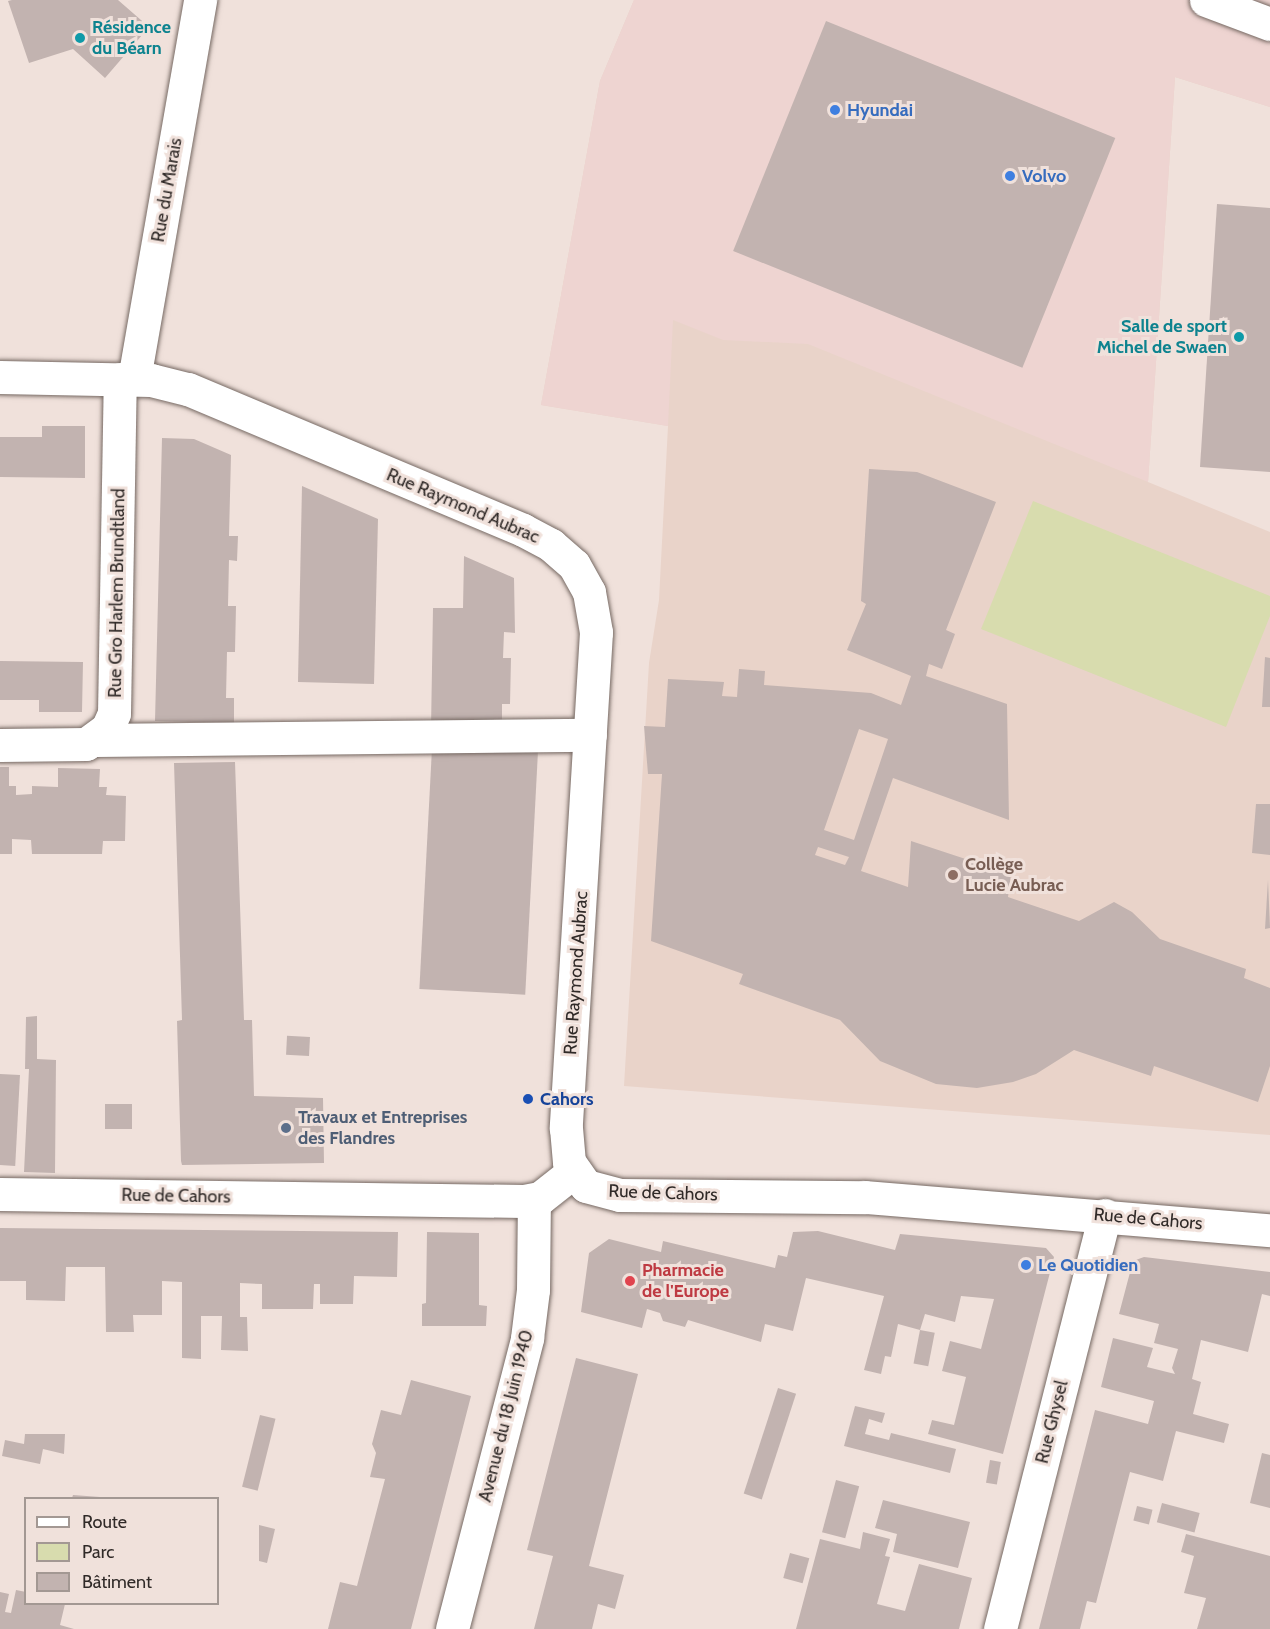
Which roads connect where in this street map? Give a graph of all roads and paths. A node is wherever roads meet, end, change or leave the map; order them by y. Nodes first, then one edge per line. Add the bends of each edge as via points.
1 (200, 0) edge
2 (1206, 0) edge
3 (1270, 24) edge
4 (0, 378) edge
5 (127, 379) junction
6 (590, 735) junction
7 (95, 740) junction
8 (0, 745) edge
9 (573, 1172) junction
10 (0, 1194) edge
11 (534, 1200) junction
12 (1105, 1215) junction
13 (1270, 1230) edge
14 (452, 1629) edge
15 (1000, 1629) edge

1 - 5 street, Rue du Marais
2 - 3 street
4 - 5 street, Rue Raymond Aubrac
5 - 6 street, Rue Raymond Aubrac via 188,389 523,530 563,554 582,578 593,605 596,632
5 - 7 street, Rue Gro Harlem Brundtland via 116,705 107,729
6 - 7 street
6 - 9 street, Rue Raymond Aubrac via 566,1128
7 - 8 street via 78,746
9 - 11 street
9 - 12 street, Rue de Cahors via 593,1189 620,1195 836,1195
10 - 11 street, Rue de Cahors
11 - 14 street, Avenue du 18 Juin 1940 via 533,1290 527,1338
12 - 13 street, Rue de Cahors
12 - 15 street, Rue Ghysel

